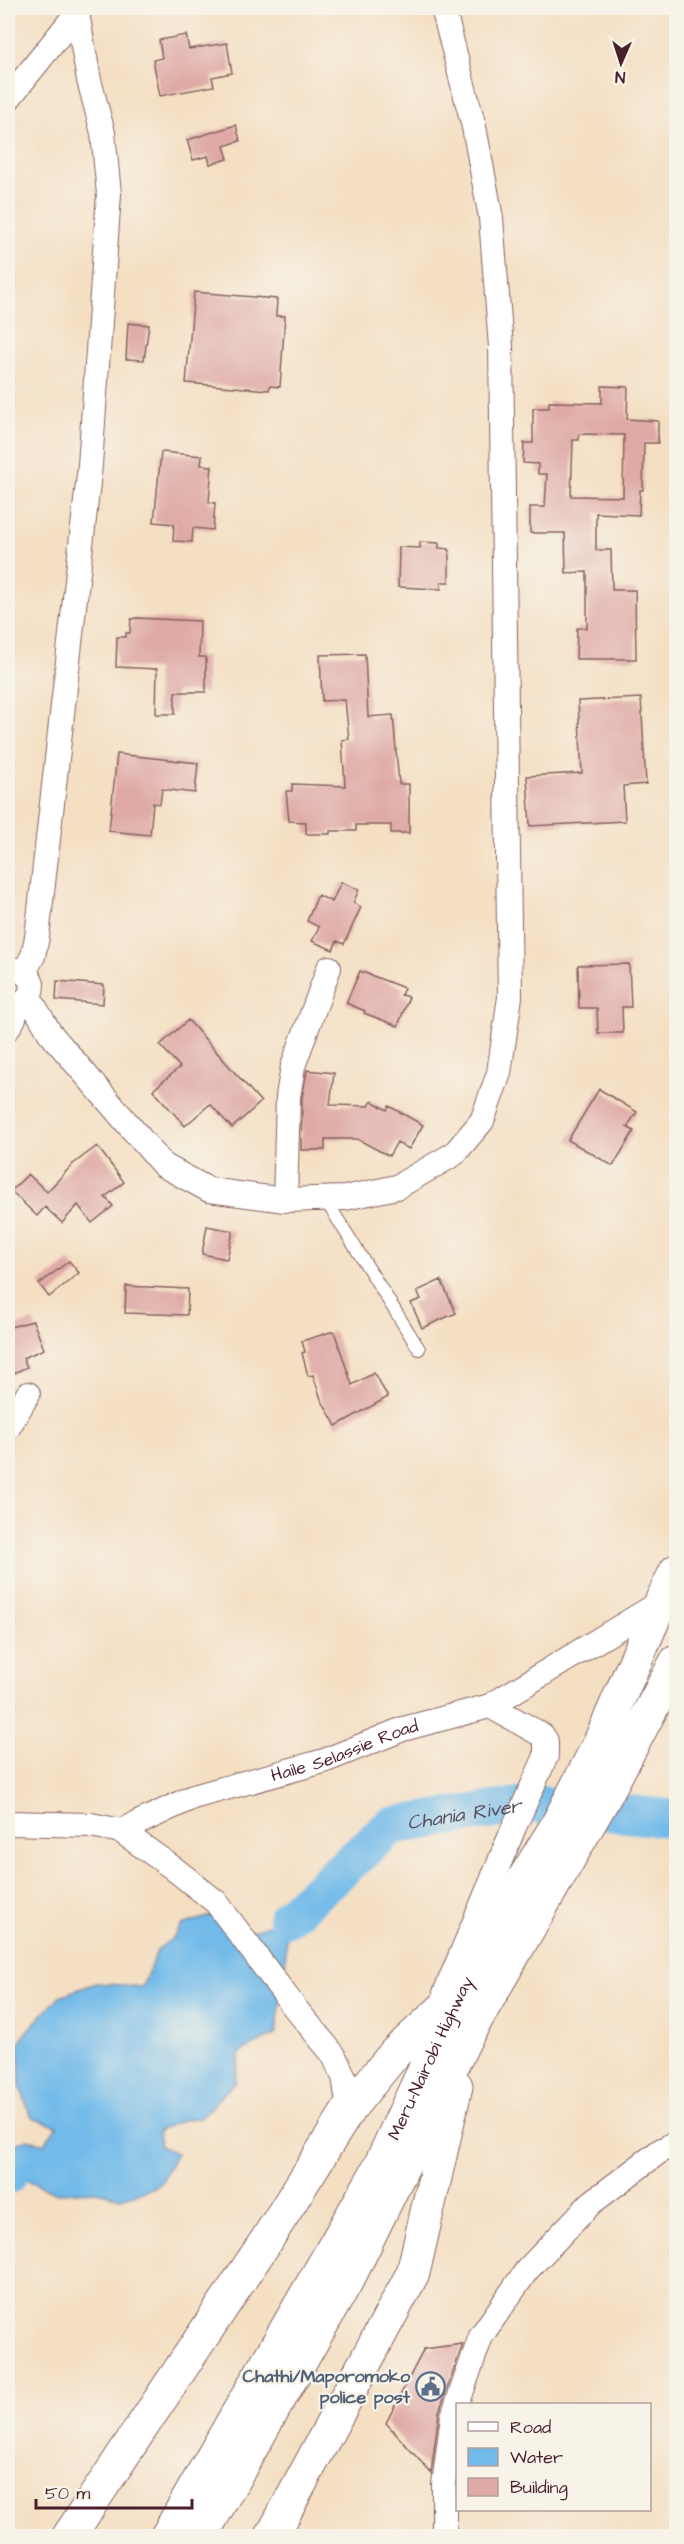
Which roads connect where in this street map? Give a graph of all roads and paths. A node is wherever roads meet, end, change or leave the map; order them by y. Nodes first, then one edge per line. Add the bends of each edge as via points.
1 (442, 8) edge
2 (77, 9) edge
3 (8, 99) edge
4 (329, 968) dead end
5 (16, 971) edge
6 (18, 1002) edge
7 (8, 1028) edge
8 (325, 1199) junction
9 (285, 1200) junction
10 (419, 1349) dead end
11 (28, 1395) dead end
12 (8, 1428) edge
13 (676, 1571) edge
14 (661, 1602) junction
15 (676, 1662) edge
16 (490, 1706) junction
17 (613, 1749) junction
18 (8, 1823) edge
19 (121, 1831) junction
20 (567, 1835) junction
21 (460, 1993) junction
22 (436, 2015) junction
23 (466, 2037) junction
24 (349, 2109) junction
25 (676, 2143) edge
26 (458, 2403) edge
27 (456, 2407) edge
28 (69, 2536) edge
29 (167, 2536) edge
30 (201, 2536) edge
31 (272, 2536) edge
32 (444, 2536) edge

1 - 8 street via 474,127 491,218 501,347 510,997 499,1073 482,1121 454,1154 397,1187
2 - 3 street
2 - 5 street via 103,133 109,194 90,465 37,937 33,956
4 - 9 street via 293,1066 288,1097
5 - 6 street via 32,984
6 - 7 street
6 - 9 street via 50,1033 164,1165 209,1190
8 - 9 street
8 - 10 lane
11 - 12 street
13 - 14 highway, Meru-Nairobi Highway
14 - 16 street, Haile Selassie Road
14 - 17 highway, Meru-Nairobi Highway
15 - 17 highway, Meru-Nairobi Highway
16 - 19 street, Haile Selassie Road via 403,1729 324,1761 193,1797
16 - 22 street via 542,1735 546,1749
17 - 20 highway, Meru-Nairobi Highway
18 - 19 street via 91,1825
19 - 24 street via 216,1902 333,2054 344,2077
20 - 21 highway, Meru-Nairobi Highway via 512,1898
20 - 23 highway, Meru-Nairobi Highway
21 - 22 highway
21 - 29 highway, Meru-Nairobi Highway via 377,2172
22 - 24 highway via 395,2054
23 - 30 highway, Meru-Nairobi Highway via 351,2273
23 - 31 highway via 413,2273
24 - 28 highway
25 - 26 street via 591,2203 527,2270 481,2336
27 - 32 street via 444,2484

